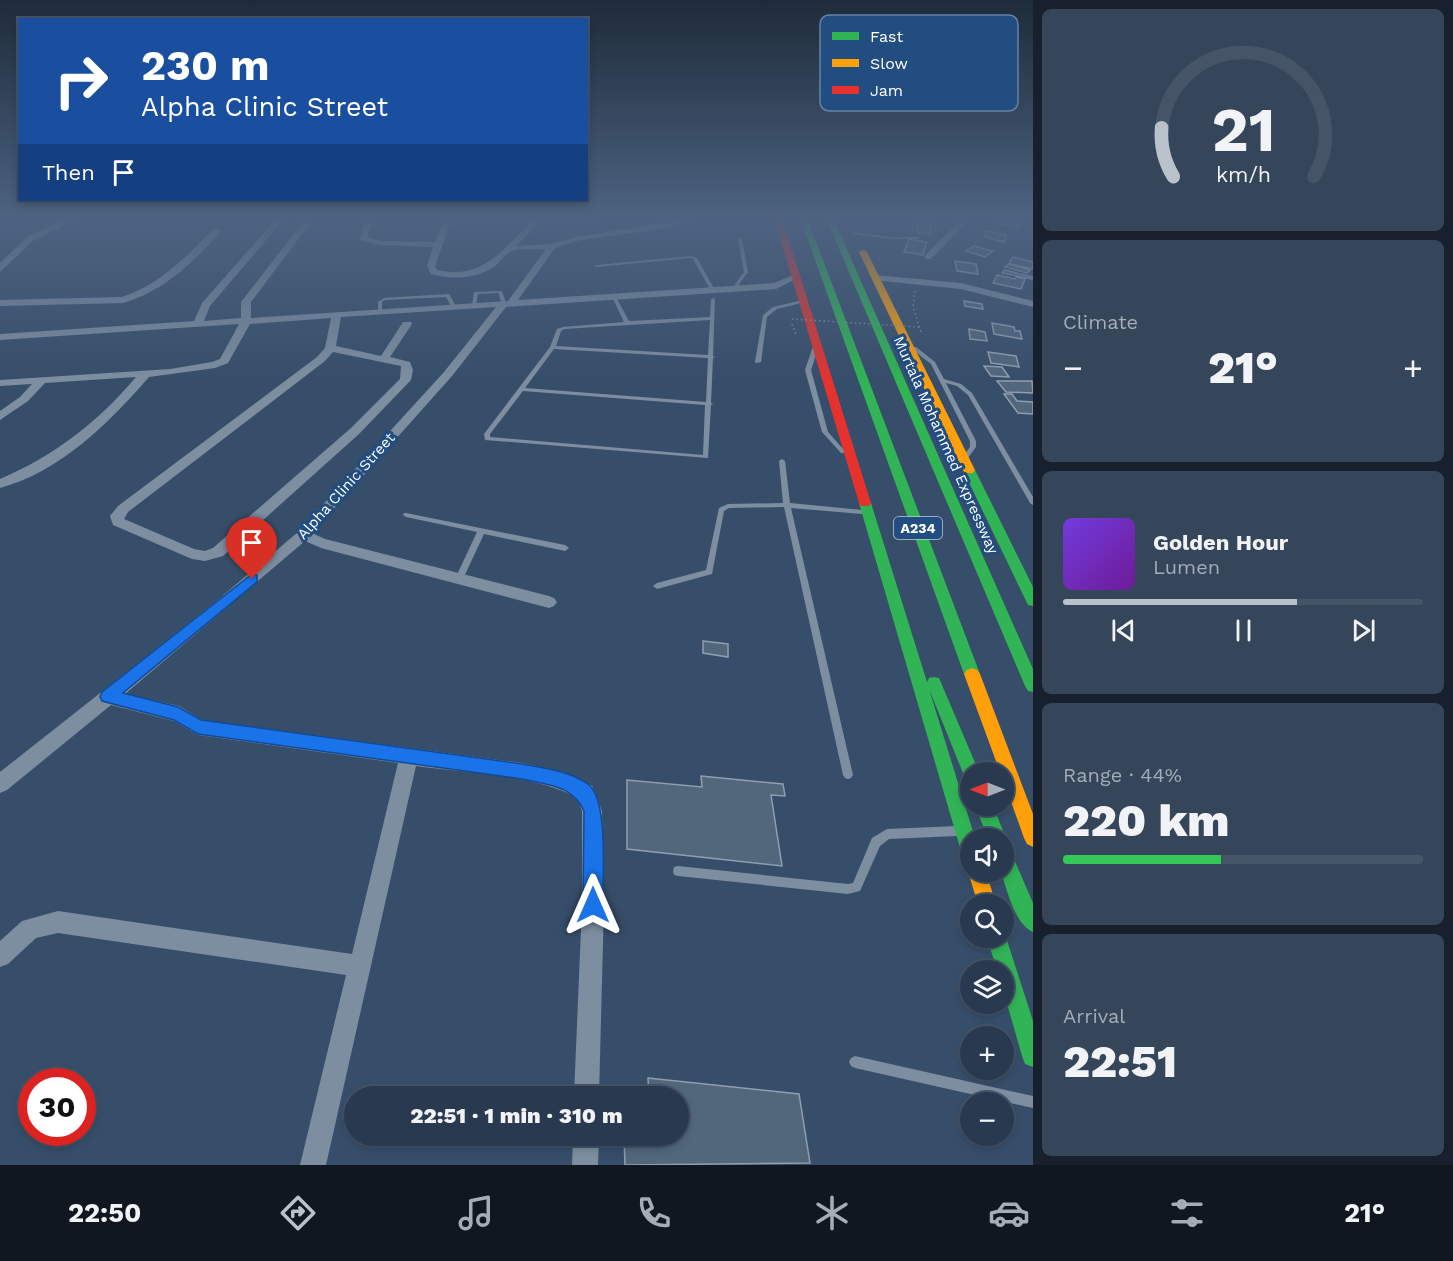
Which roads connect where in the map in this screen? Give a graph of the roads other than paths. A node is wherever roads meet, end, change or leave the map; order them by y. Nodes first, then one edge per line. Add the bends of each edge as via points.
1 (173, 272) edge
2 (234, 272) edge
3 (269, 272) edge
4 (436, 272) edge
5 (460, 272) edge
6 (532, 272) edge
7 (702, 272) edge
8 (746, 272) edge
9 (795, 272) edge
10 (822, 272) edge
11 (853, 272) edge
12 (873, 272) edge
13 (796, 277) junction
14 (878, 282) junction
15 (776, 286) junction
16 (738, 288) junction
17 (978, 291) junction
18 (713, 294) junction
19 (614, 297) junction
20 (802, 298) junction
21 (0, 303) edge
22 (508, 303) junction
23 (1033, 304) edge
24 (337, 314) junction
25 (712, 318) junction
26 (246, 321) junction
27 (627, 323) junction
28 (198, 324) junction
29 (407, 324) dead end
30 (0, 337) edge
31 (908, 344) junction
32 (553, 347) junction
33 (330, 348) junction
34 (712, 357) junction
35 (383, 360) junction
36 (758, 362) dead end
37 (146, 373) junction
38 (42, 380) junction
39 (942, 380) junction
40 (0, 383) edge
41 (521, 389) junction
42 (710, 404) junction
43 (0, 416) edge
44 (964, 459) junction
45 (782, 461) dead end
46 (0, 484) edge
47 (1033, 503) edge
48 (787, 505) junction
49 (867, 512) junction
50 (406, 515) dead end
51 (481, 532) junction
52 (303, 535) junction
53 (566, 548) dead end
54 (459, 579) junction
55 (657, 586) dead end
56 (549, 602) dead end
57 (1033, 602) edge
58 (895, 604) junction
59 (1033, 686) edge
60 (108, 697) junction
61 (409, 757) junction
62 (966, 762) edge
63 (848, 775) dead end
64 (0, 784) edge
65 (963, 828) edge
66 (960, 831) edge
67 (1033, 838) edge
68 (678, 871) dead end
69 (1014, 882) edge
70 (1033, 922) edge
71 (1000, 948) edge
72 (0, 956) edge
73 (360, 966) junction
74 (1033, 1056) edge
75 (855, 1062) dead end
76 (587, 1086) edge
77 (1033, 1102) edge
78 (586, 1146) edge
79 (313, 1165) edge
80 (585, 1165) edge

1 - 21 street via 156,288 123,300
2 - 28 street via 205,306
3 - 26 street via 246,303
4 - 5 street
6 - 22 street, Alpha Clinic Street
7 - 18 lane
8 - 16 lane
9 - 13 highway
10 - 67 highway, A234
11 - 59 highway, Murtala Mohammed Expressway / A234
12 - 14 highway, Murtala Mohammed Expressway
13 - 15 street
13 - 20 highway
14 - 17 street via 916,289
14 - 17 street via 961,286
14 - 31 highway, Murtala Mohammed Expressway
15 - 16 street
15 - 20 street
16 - 18 street
17 - 23 street
18 - 19 street
18 - 25 lane
19 - 22 street
19 - 27 lane
20 - 36 lane via 765,316
20 - 49 highway
22 - 24 street
22 - 52 street, Alpha Clinic Street
24 - 26 street
24 - 33 street
25 - 27 lane
25 - 34 lane
26 - 28 street
26 - 37 street via 224,361
27 - 32 lane via 563,328
28 - 30 street
29 - 35 street
31 - 39 lane via 933,363
31 - 44 highway, Murtala Mohammed Expressway
32 - 34 lane
32 - 41 lane
33 - 35 street
33 - 35 street via 321,359 123,508 118,522 192,554 218,552 356,431 405,380 406,364
34 - 42 lane
37 - 38 street
37 - 46 street via 94,429 60,453
38 - 40 street
38 - 43 street
39 - 44 lane via 973,441
39 - 47 lane via 970,394
41 - 42 lane
41 - 42 lane via 487,439 706,457
44 - 57 highway, Murtala Mohammed Expressway
45 - 48 lane
48 - 49 lane
48 - 55 lane via 728,506 721,510 709,572
48 - 63 lane
49 - 58 highway
50 - 51 lane
51 - 53 lane
51 - 54 lane
52 - 54 street
52 - 60 street, Alpha Clinic Street
54 - 56 street
58 - 62 highway via 942,700
58 - 65 highway
60 - 61 street via 178,714 198,726
60 - 64 street, Alpha Clinic Street
61 - 73 street
61 - 76 street via 522,771 564,781 585,792 592,811 593,905
66 - 68 lane via 887,834 876,842 856,887 848,889
69 - 70 highway
71 - 74 highway
72 - 73 street via 30,928 58,922
73 - 79 street
75 - 77 lane
78 - 80 street

